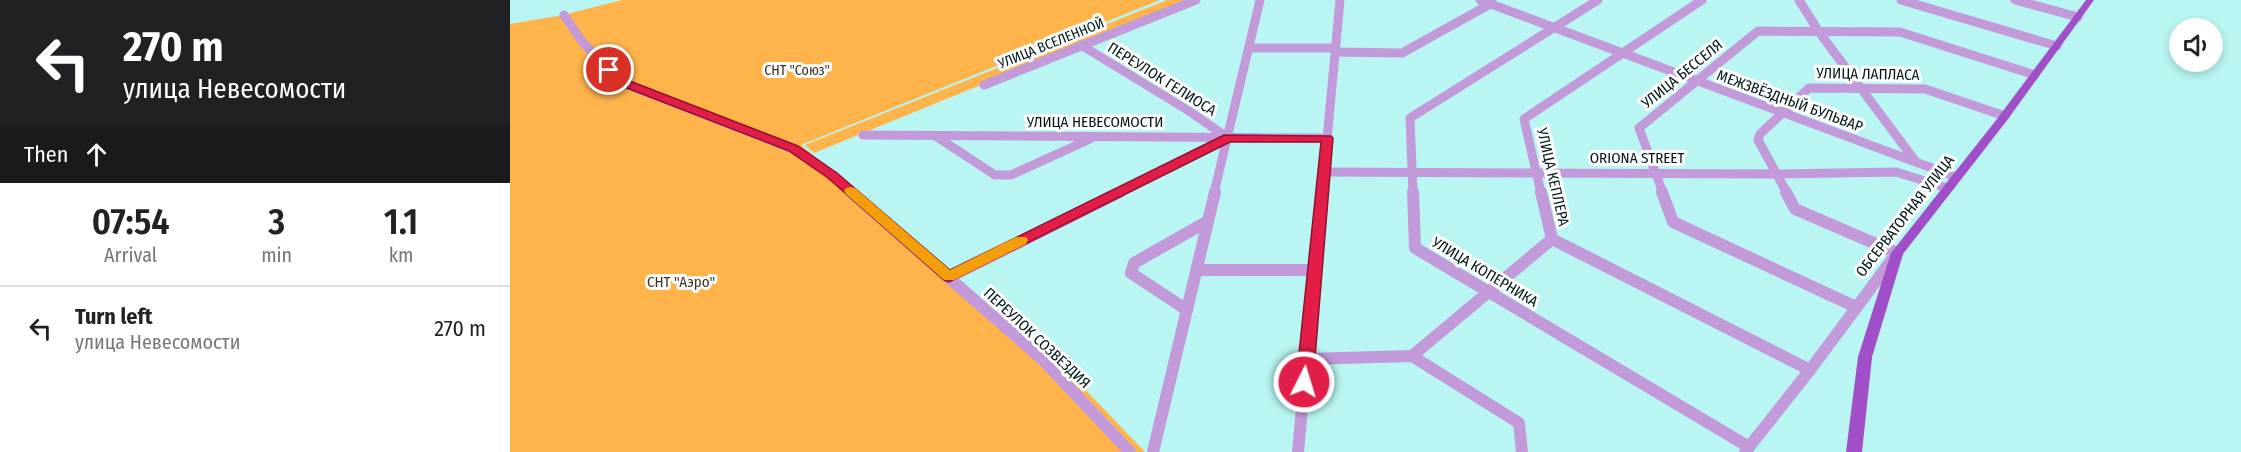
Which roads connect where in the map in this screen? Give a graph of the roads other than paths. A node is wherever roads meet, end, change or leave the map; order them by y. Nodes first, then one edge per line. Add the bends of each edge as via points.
1 (1196, 0) edge
2 (1260, 0) edge
3 (1340, 0) edge
4 (1480, 0) edge
5 (1598, 0) edge
6 (1702, 0) edge
7 (1799, 0) edge
8 (1901, 0) edge
9 (2015, 0) edge
10 (2090, 0) edge
11 (1494, 2) edge
12 (564, 15) dead end
13 (2078, 17) junction
14 (1554, 28) junction
15 (1819, 32) junction
16 (1081, 45) junction
17 (2057, 46) junction
18 (1249, 48) junction
19 (1335, 50) junction
20 (1622, 53) junction
21 (2035, 75) junction
22 (1697, 81) junction
23 (984, 85) dead end
24 (1862, 88) junction
25 (1781, 113) junction
26 (2005, 116) junction
27 (863, 135) dead end
28 (936, 136) junction
29 (1094, 137) junction
30 (1228, 138) junction
31 (1327, 138) junction
32 (1916, 163) junction
33 (1324, 172) junction
34 (1412, 172) junction
35 (1537, 173) junction
36 (1655, 173) junction
37 (1776, 174) junction
38 (1956, 177) junction
39 (1947, 188) junction
40 (1209, 221) junction
41 (1552, 239) junction
42 (1897, 254) junction
43 (1197, 270) junction
44 (1314, 270) junction
45 (949, 277) junction
46 (1489, 292) junction
47 (1856, 307) junction
48 (1187, 310) junction
49 (1412, 356) junction
50 (1306, 359) junction
51 (1810, 370) junction
52 (1747, 449) edge
53 (1130, 452) edge
54 (1154, 452) edge
55 (1298, 452) edge
56 (1522, 452) edge
57 (1854, 452) edge

1 - 16 street, УЛИЦА ВСЕЛЕННОЙ
2 - 18 street
3 - 19 street
4 - 11 street, МЕЖЗВЁЗДНЫЙ БУЛЬВАР
5 - 14 street, УЛИЦА КОПЕРНИКА
6 - 20 street, УЛИЦА КЕПЛЕРА
7 - 15 street
8 - 17 street
9 - 13 street
10 - 13 main road, ОБСЕРВАТОРНАЯ УЛИЦА
11 - 14 street, МЕЖЗВЁЗДНЫЙ БУЛЬВАР
11 - 19 street via 1402,52
12 - 45 street, ПЕРЕУЛОК СОЗВЕЗДИЯ via 580,40 618,81 794,149 832,176
13 - 17 main road, ОБСЕРВАТОРНАЯ УЛИЦА
14 - 20 street, МЕЖЗВЁЗДНЫЙ БУЛЬВАР
14 - 34 street, УЛИЦА КОПЕРНИКА via 1410,118
15 - 21 street, УЛИЦА БЕССЕЛЯ via 1900,32
15 - 22 street, УЛИЦА БЕССЕЛЯ via 1758,31
15 - 24 street
16 - 23 street, УЛИЦА ВСЕЛЕННОЙ
16 - 30 street, ПЕРЕУЛОК ГЕЛИОСА
17 - 21 main road, ОБСЕРВАТОРНАЯ УЛИЦА
18 - 19 street
18 - 30 street
19 - 31 street
20 - 22 street, МЕЖЗВЁЗДНЫЙ БУЛЬВАР
20 - 35 street, УЛИЦА КЕПЛЕРА via 1524,119
21 - 26 main road, ОБСЕРВАТОРНАЯ УЛИЦА
22 - 25 street, МЕЖЗВЁЗДНЫЙ БУЛЬВАР
22 - 36 street, УЛИЦА БЕССЕЛЯ via 1639,128
24 - 25 street, УЛИЦА ЛАПЛАСА via 1809,88
24 - 26 street, УЛИЦА ЛАПЛАСА via 1925,89
24 - 32 street
25 - 32 street, МЕЖЗВЁЗДНЫЙ БУЛЬВАР
25 - 37 street, УЛИЦА ЛАПЛАСА via 1758,140
26 - 38 main road, ОБСЕРВАТОРНАЯ УЛИЦА
27 - 28 street, УЛИЦА НЕВЕСОМОСТИ
28 - 29 street, УЛИЦА НЕВЕСОМОСТИ
28 - 29 street via 995,175 1011,175
29 - 30 street, УЛИЦА НЕВЕСОМОСТИ
30 - 31 street, УЛИЦА НЕВЕСОМОСТИ
30 - 40 street
30 - 45 street
31 - 33 street
32 - 38 street, МЕЖЗВЁЗДНЫЙ БУЛЬВАР
33 - 34 street, ORIONA STREET
33 - 44 street
34 - 35 street, ORIONA STREET
34 - 46 street, УЛИЦА КОПЕРНИКА via 1415,249
35 - 36 street, ORIONA STREET
35 - 41 street, УЛИЦА КЕПЛЕРА
36 - 37 street, ORIONA STREET
36 - 47 street, УЛИЦА БЕССЕЛЯ via 1673,222
37 - 39 street, ORIONA STREET via 1896,172
37 - 42 street, УЛИЦА ЛАПЛАСА via 1791,204 1801,213
38 - 39 main road, ОБСЕРВАТОРНАЯ УЛИЦА
39 - 42 main road, ОБСЕРВАТОРНАЯ УЛИЦА
40 - 43 street
40 - 48 street via 1134,263 1131,273
41 - 46 street
41 - 51 street, УЛИЦА КЕПЛЕРА
42 - 47 street, ОБСЕРВАТОРНАЯ УЛИЦА
42 - 57 main road via 1865,357
43 - 44 street
43 - 48 street
44 - 50 street
45 - 53 street, ПЕРЕУЛОК СОЗВЕЗДИЯ via 1043,360
46 - 49 street
46 - 52 street, УЛИЦА КОПЕРНИКА
47 - 51 street, ОБСЕРВАТОРНАЯ УЛИЦА
48 - 54 street
49 - 50 street
49 - 56 street via 1519,423
50 - 55 street
51 - 52 street, ОБСЕРВАТОРНАЯ УЛИЦА

